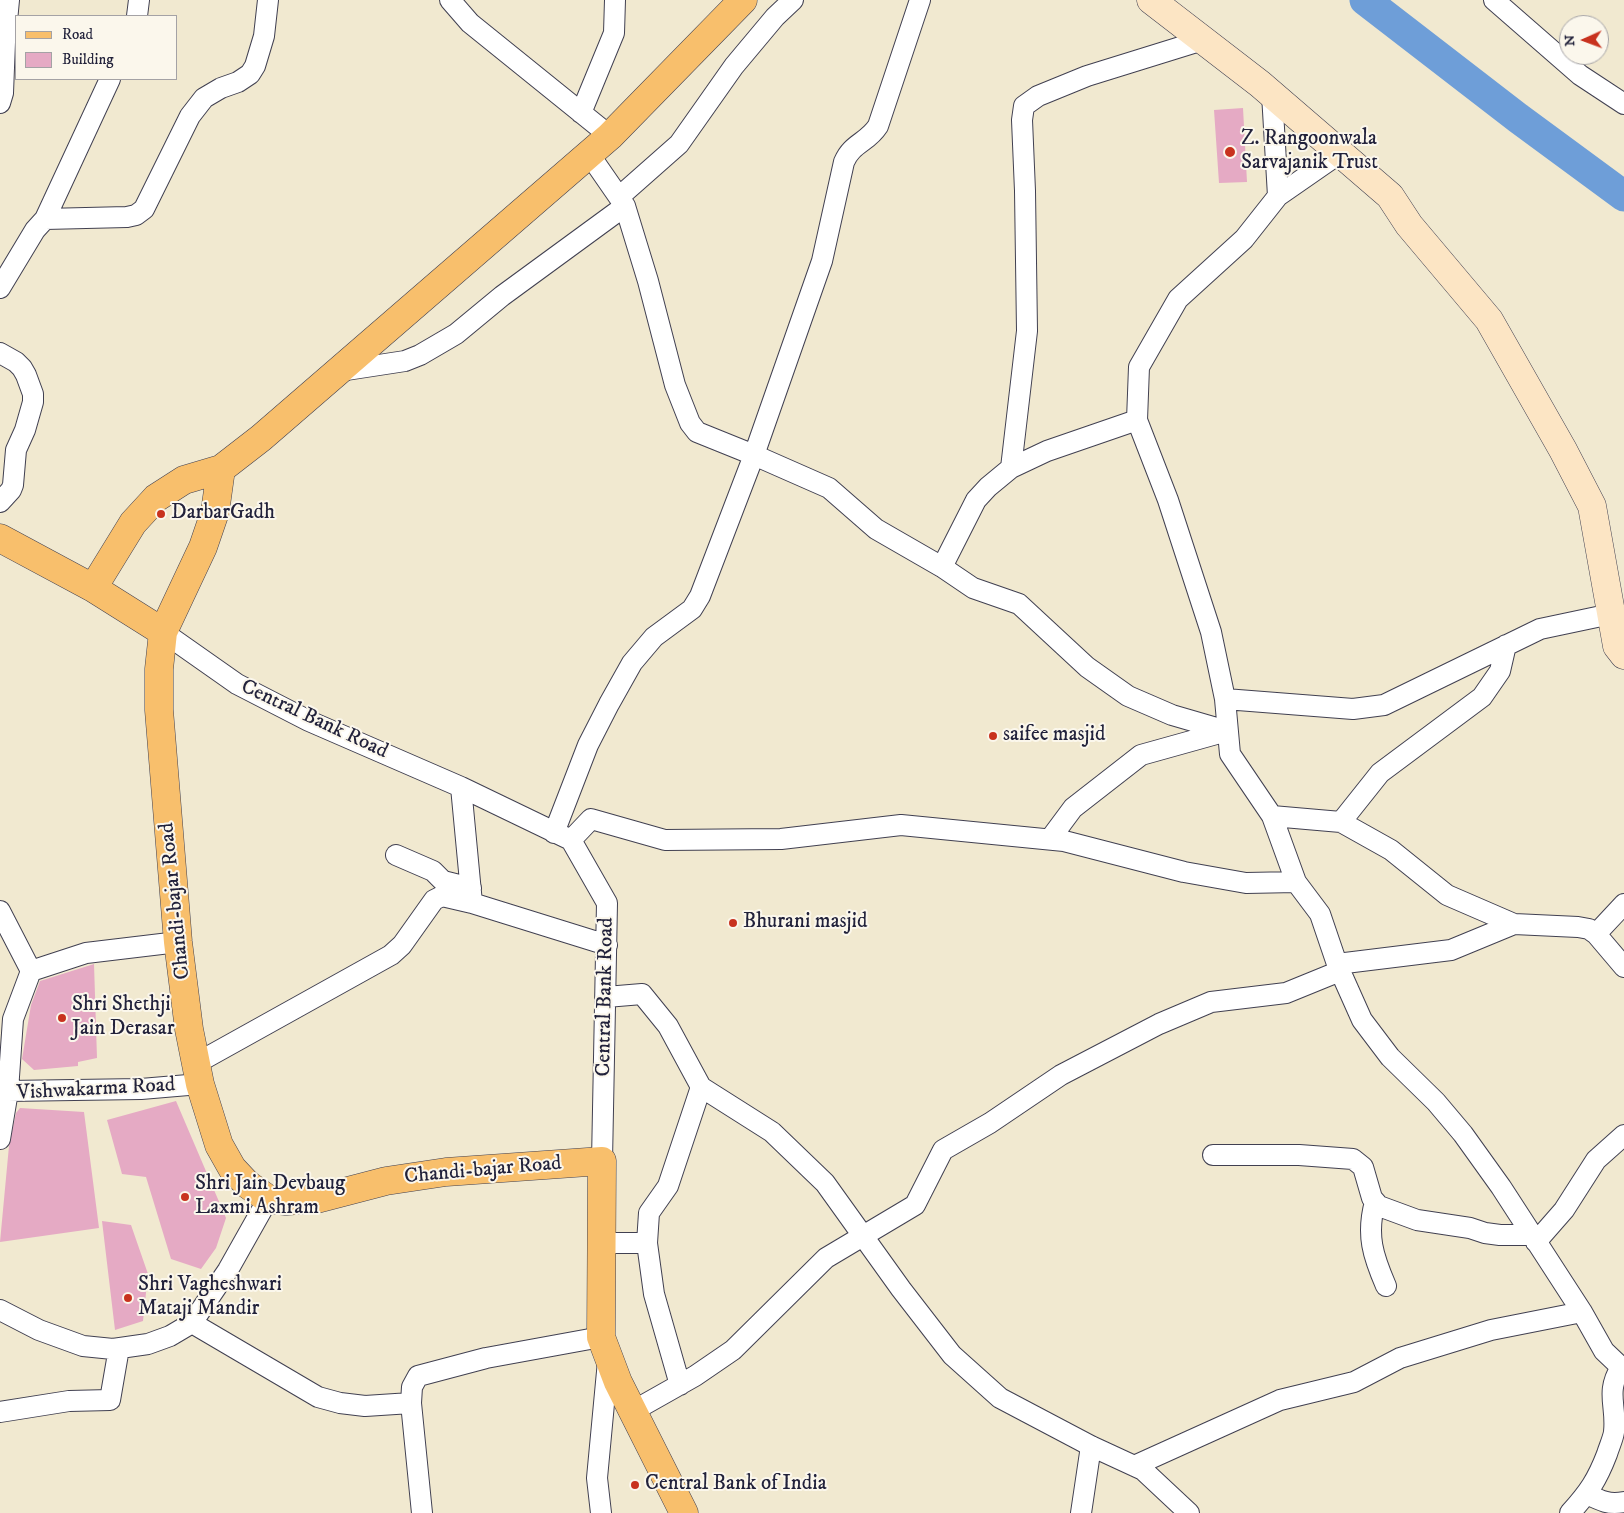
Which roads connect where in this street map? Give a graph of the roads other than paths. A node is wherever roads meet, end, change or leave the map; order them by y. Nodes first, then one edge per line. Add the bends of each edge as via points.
1 (9, 0) edge
2 (140, 0) edge
3 (268, 0) edge
4 (450, 0) edge
5 (615, 0) edge
6 (743, 0) edge
7 (793, 0) edge
8 (920, 0) edge
9 (1151, 0) edge
10 (1494, 0) edge
11 (136, 15) edge
12 (1203, 40) junction
13 (110, 80) edge
14 (1272, 94) junction
15 (0, 103) edge
16 (1624, 104) edge
17 (581, 113) junction
18 (610, 136) junction
19 (1340, 153) junction
20 (589, 154) junction
21 (1278, 196) junction
22 (622, 202) junction
23 (45, 219) junction
24 (0, 288) edge
25 (0, 353) edge
26 (340, 371) junction
27 (1137, 420) junction
28 (754, 455) junction
29 (1010, 468) junction
30 (221, 469) junction
31 (0, 502) edge
32 (0, 538) edge
33 (942, 567) junction
34 (93, 588) junction
35 (1611, 614) junction
36 (163, 632) junction
37 (1506, 645) junction
38 (1624, 655) edge
39 (1225, 699) junction
40 (1227, 731) junction
41 (461, 787) junction
42 (1272, 816) junction
43 (1341, 822) junction
44 (562, 836) junction
45 (1050, 839) junction
46 (396, 855) dead end
47 (1296, 882) junction
48 (472, 896) junction
49 (1624, 904) edge
50 (0, 911) edge
51 (1514, 924) junction
52 (1596, 934) junction
53 (178, 942) junction
54 (607, 945) junction
55 (1624, 967) edge
56 (1339, 968) junction
57 (32, 971) junction
58 (606, 996) junction
59 (198, 1074) junction
60 (701, 1087) junction
61 (4, 1092) edge
62 (1624, 1135) edge
63 (0, 1139) edge
64 (1213, 1154) dead end
65 (602, 1161) junction
66 (268, 1199) junction
67 (1375, 1202) junction
68 (863, 1236) junction
69 (1533, 1238) junction
70 (602, 1243) junction
71 (647, 1243) junction
72 (1386, 1286) dead end
73 (0, 1310) edge
74 (1582, 1312) junction
75 (192, 1323) junction
76 (120, 1348) junction
77 (605, 1348) junction
78 (1622, 1369) edge
79 (680, 1384) junction
80 (411, 1403) junction
81 (633, 1411) junction
82 (0, 1412) edge
83 (1091, 1446) junction
84 (1134, 1466) junction
85 (1588, 1494) junction
86 (1624, 1502) edge
87 (422, 1513) edge
88 (601, 1513) edge
89 (684, 1513) edge
90 (1081, 1513) edge
91 (1189, 1513) edge
92 (1570, 1513) edge

1 - 15 street
2 - 11 street
3 - 23 street via 264,36 255,66 238,82 204,98 190,116 140,213 127,217
4 - 17 street via 470,23
5 - 17 street via 614,32
6 - 18 main road
7 - 22 street via 734,66 678,144
8 - 28 street via 878,126 851,149 844,162 822,261
9 - 12 street
10 - 16 street via 1580,75
12 - 14 street
12 - 29 street via 1087,76 1038,96 1024,106 1027,331
13 - 23 street
14 - 19 street
14 - 21 street
17 - 18 street
18 - 20 main road
19 - 21 street
19 - 35 street via 1390,196 1409,225 1489,320 1592,506
20 - 22 street
20 - 26 main road
21 - 27 street via 1244,239 1178,300 1139,367
22 - 26 street via 442,343 405,361
22 - 28 street via 648,281 675,385 690,423 697,432
23 - 24 street
25 - 31 street via 16,362 26,375 33,402 16,450 13,485
26 - 30 main road
27 - 29 street via 1047,451
27 - 39 street via 1168,500 1211,632
28 - 33 street via 830,488 876,528
28 - 44 street via 700,596 692,609 654,637 632,664 588,745
29 - 33 street via 976,500
30 - 34 main road via 184,480 156,498 133,523
30 - 36 main road via 209,530
32 - 34 main road
33 - 40 street via 973,588 1019,604 1087,666 1128,696 1172,715
34 - 36 main road
35 - 37 street via 1540,629
35 - 38 street via 1617,646
36 - 41 street, Central Bank Road via 237,684 309,721
36 - 53 main road, Chandi-bajar Road via 159,710
37 - 39 street via 1384,705 1345,709
37 - 43 street via 1500,671 1482,697 1380,774
39 - 40 street
40 - 42 street via 1230,754
40 - 45 street via 1140,755 1073,808
41 - 44 street, Central Bank Road
41 - 48 street
42 - 43 street
42 - 47 street
43 - 51 street via 1391,850 1447,895
44 - 45 street via 591,819 665,840 781,838 901,825
44 - 54 street, Central Bank Road via 608,902
45 - 47 street via 1184,872 1246,883
46 - 48 street via 433,871 443,881
47 - 56 street via 1320,914
48 - 54 street
48 - 59 street via 438,897 392,955
49 - 52 street
50 - 57 street
51 - 52 street via 1578,927
51 - 56 street via 1451,950
52 - 55 street
53 - 57 street via 86,953
53 - 59 main road, Chandi-bajar Road
54 - 58 street, Central Bank Road
56 - 68 street via 1286,992 1211,1002 1159,1024 1061,1075 944,1150 915,1205
56 - 69 street via 1362,1020 1390,1057 1463,1134
57 - 61 street via 13,1019
58 - 60 street via 642,994 668,1026
58 - 65 street, Central Bank Road
59 - 61 street, Vishwakarma Road via 141,1089
59 - 66 main road, Chandi-bajar Road via 219,1145 232,1168
60 - 68 street via 772,1132 825,1183
60 - 71 street via 668,1186 649,1213
61 - 63 street, Vishwakarma Road
62 - 69 street via 1596,1160 1564,1210
64 - 67 street via 1353,1159 1364,1167
65 - 66 main road, Chandi-bajar Road via 446,1172 386,1181 317,1198
65 - 70 main road, Central Bank Road
66 - 75 street via 228,1270
67 - 69 street via 1417,1220
67 - 72 street via 1370,1224 1373,1254
68 - 79 street via 826,1258 734,1350
68 - 83 street via 952,1355 1000,1398
69 - 74 street
70 - 71 street
70 - 77 main road, Central Bank Road
71 - 79 street via 654,1294
73 - 76 street via 39,1330 83,1346
74 - 78 street via 1604,1351
74 - 84 street via 1491,1330 1400,1358 1354,1382 1280,1400
75 - 76 street via 148,1344
75 - 80 street via 318,1398 365,1406
76 - 82 street via 110,1400 69,1401
77 - 80 street via 486,1358 418,1376 412,1387
77 - 81 main road, Central Bank Road
77 - 88 street via 597,1478
78 - 85 street via 1612,1387 1613,1438
79 - 81 street
80 - 87 street
81 - 89 main road, Central Bank Road
83 - 84 street
83 - 90 street
84 - 91 street via 1143,1470
85 - 86 street via 1603,1502
85 - 92 street

